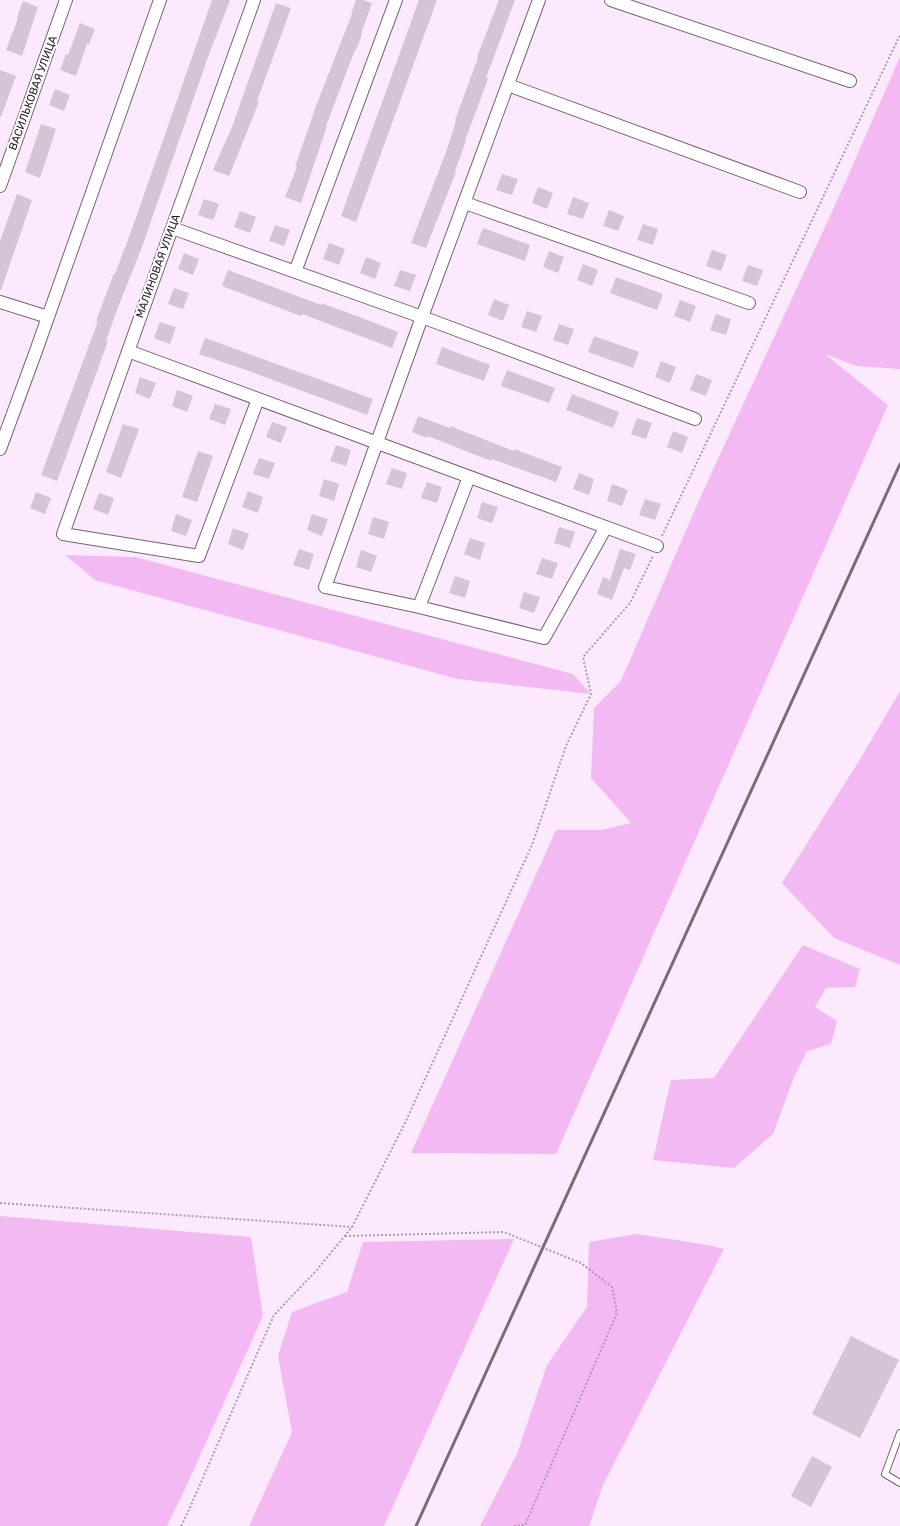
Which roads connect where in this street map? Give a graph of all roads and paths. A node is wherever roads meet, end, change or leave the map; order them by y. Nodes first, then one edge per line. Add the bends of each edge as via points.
1 (66, 0) edge
2 (160, 0) edge
3 (254, 0) edge
4 (396, 0) edge
5 (539, 0) edge
6 (611, 0) edge
7 (900, 35) edge
8 (850, 81) dead end
9 (508, 85) junction
10 (0, 186) edge
11 (800, 192) dead end
12 (465, 203) junction
13 (172, 228) junction
14 (295, 272) junction
15 (0, 302) edge
16 (749, 304) dead end
17 (48, 317) junction
18 (422, 317) junction
19 (128, 351) junction
20 (258, 399) junction
21 (695, 419) dead end
22 (378, 443) junction
23 (0, 449) edge
24 (469, 477) junction
25 (606, 527) junction
26 (657, 546) junction
27 (419, 607) junction
28 (0, 1203) edge
29 (352, 1227) junction
30 (345, 1236) junction
31 (900, 1433) edge
32 (900, 1483) edge
33 (181, 1526) edge
34 (514, 1526) edge

1 - 10 street, ВАСИЛЬКОВАЯ УЛИЦА
2 - 17 street
3 - 13 street, МАЛИНОВАЯ УЛИЦА
4 - 14 street
5 - 9 street
6 - 8 street
7 - 26 path
9 - 11 street
9 - 12 street
12 - 16 street
12 - 18 street
13 - 14 street
13 - 19 street, МАЛИНОВАЯ УЛИЦА
14 - 18 street
15 - 17 street
17 - 23 street
18 - 21 street
18 - 22 street
19 - 20 street
19 - 20 street, МАЛИНОВАЯ УЛИЦА via 64,534 199,556
20 - 22 street
22 - 24 street
22 - 27 street via 325,588
24 - 25 street
24 - 27 street
25 - 26 street
25 - 27 street via 544,638
26 - 29 path via 630,603 583,657 591,694 566,746 532,845 405,1123
28 - 29 path
29 - 30 path
30 - 33 path via 274,1315
30 - 34 path via 504,1232 581,1263 612,1287 617,1313 525,1524
31 - 32 lane via 885,1474

